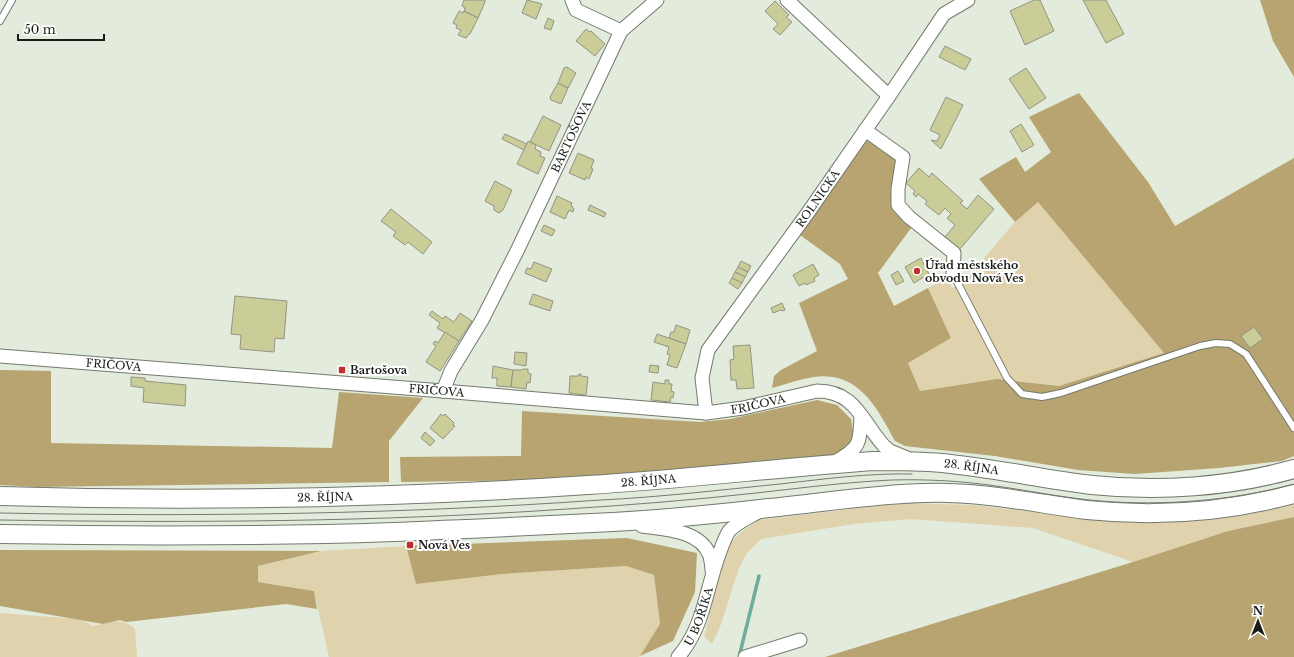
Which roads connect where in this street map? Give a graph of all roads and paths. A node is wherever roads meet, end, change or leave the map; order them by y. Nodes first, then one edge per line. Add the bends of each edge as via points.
1 (12, 0) edge
2 (572, 0) edge
3 (657, 0) edge
4 (787, 0) edge
5 (968, 0) edge
6 (0, 21) edge
7 (621, 31) junction
8 (889, 96) junction
9 (865, 130) junction
10 (953, 274) joint
11 (0, 356) edge
12 (443, 391) junction
13 (706, 413) junction
14 (861, 416) junction
15 (1294, 428) edge
16 (916, 461) junction
17 (833, 464) junction
18 (1294, 469) edge
19 (1294, 494) edge
20 (0, 496) edge
21 (765, 509) junction
22 (616, 522) junction
23 (0, 534) edge
24 (713, 573) junction
25 (800, 640) dead end
26 (678, 657) edge
27 (745, 657) edge

1 - 6 lane
2 - 7 street via 576,10
3 - 7 street, BARTOŠOVA
4 - 8 street
5 - 8 street, ROLNICKÁ via 944,14
7 - 12 street, BARTOŠOVA via 517,251 482,320 451,371
8 - 9 street, ROLNICKÁ
9 - 10 street via 903,157 898,205 954,253
9 - 13 street, ROLNICKÁ via 708,350 702,378
10 - 15 lane via 1008,378 1022,394 1042,398 1200,346 1230,344 1246,354
11 - 12 street, FRIČOVA
12 - 13 street, FRIČOVA
13 - 14 street, FRIČOVA via 823,391 847,400 855,406
14 - 16 street, FRIČOVA via 884,446 896,454
14 - 17 street via 860,436 856,448
16 - 17 main road, 28. ŘÍJNA
16 - 18 main road, 28. ŘÍJNA via 1085,484 1132,487 1216,484
17 - 20 main road, 28. ŘÍJNA via 589,485 389,496 232,499
19 - 21 main road via 1232,507 1156,512 1087,510 976,494 929,492
21 - 22 main road
21 - 24 street, U BOŘÍKA via 729,532
22 - 23 main road via 327,534
22 - 24 street via 668,529 692,536 708,552
24 - 26 street, U BOŘÍKA via 696,630
25 - 27 street

